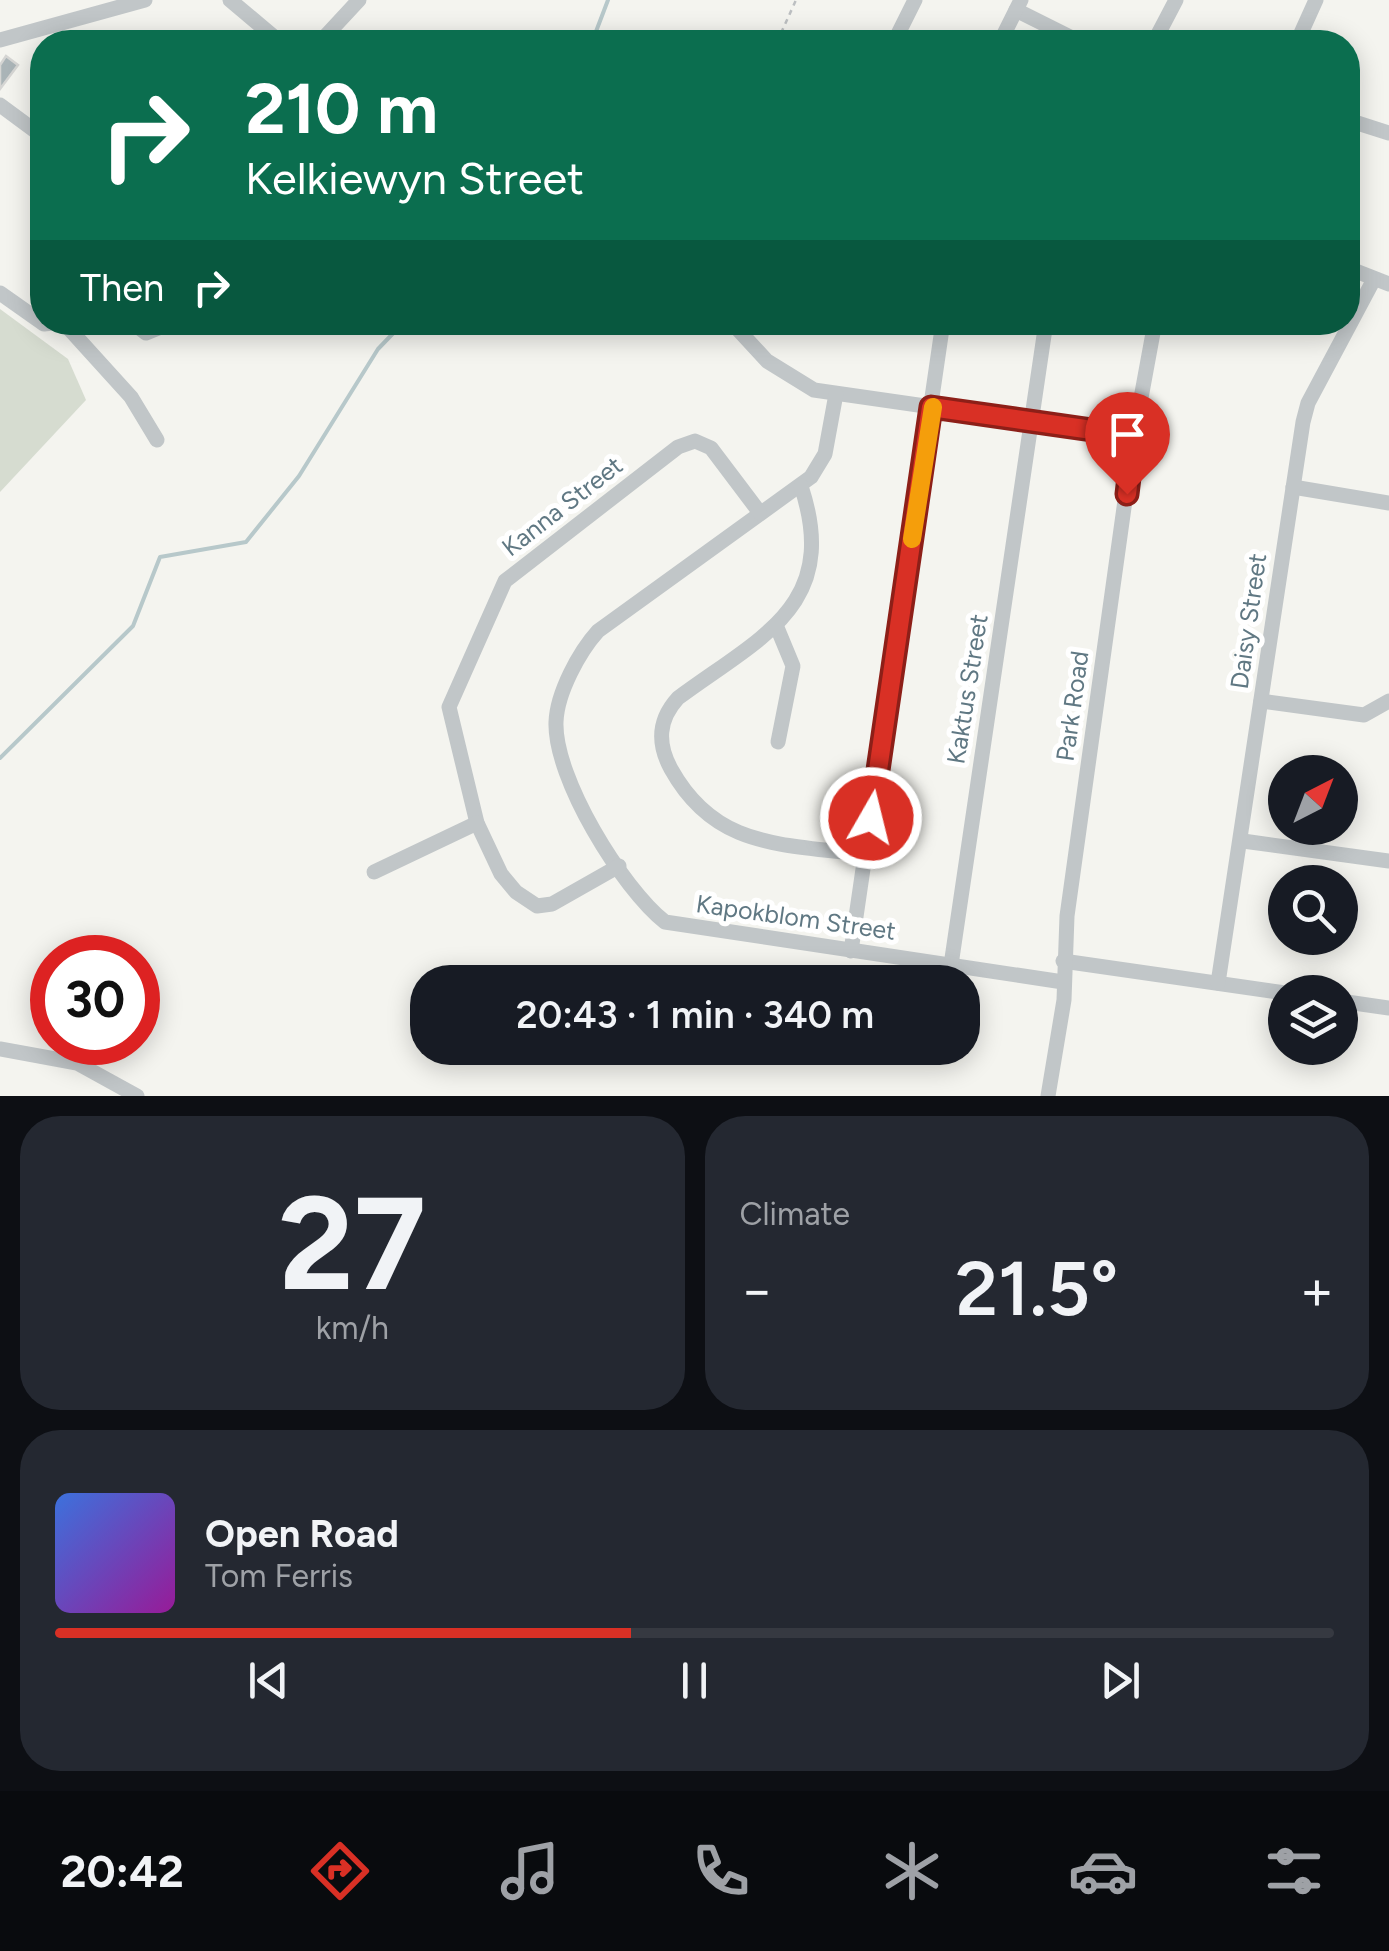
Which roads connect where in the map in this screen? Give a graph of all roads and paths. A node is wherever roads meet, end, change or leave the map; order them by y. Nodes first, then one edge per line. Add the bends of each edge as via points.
1 (146, 0) edge
2 (230, 0) edge
3 (359, 0) edge
4 (796, 0) edge
5 (915, 0) edge
6 (1176, 0) edge
7 (1316, 0) edge
8 (1018, 5) edge
9 (36, 30) edge
10 (266, 30) edge
11 (331, 30) edge
12 (783, 30) edge
13 (900, 30) edge
14 (1006, 30) edge
15 (1060, 30) edge
16 (1160, 30) edge
17 (1303, 30) edge
18 (30, 32) edge
19 (0, 40) edge
20 (0, 105) edge
21 (1360, 124) edge
22 (30, 127) edge
23 (1389, 133) edge
24 (1381, 282) edge
25 (0, 293) edge
26 (30, 314) edge
27 (1360, 317) edge
28 (74, 335) edge
29 (743, 335) edge
30 (941, 335) edge
31 (1044, 335) edge
32 (1152, 335) edge
33 (1349, 335) edge
34 (836, 394) junction
35 (931, 407) junction
36 (1032, 422) junction
37 (1134, 436) junction
38 (158, 440) dead end
39 (801, 486) junction
40 (1292, 487) junction
41 (1389, 503) edge
42 (760, 514) junction
43 (776, 625) junction
44 (1261, 701) junction
45 (1389, 701) edge
46 (778, 742) dead end
47 (477, 824) junction
48 (1243, 841) junction
49 (866, 855) junction
50 (1389, 861) edge
51 (618, 866) junction
52 (374, 872) dead end
53 (851, 951) junction
54 (1062, 961) junction
55 (950, 965) joint
56 (980, 970) edge
57 (1063, 982) junction
58 (1218, 982) junction
59 (1268, 989) edge
60 (1358, 1004) edge
61 (1389, 1008) edge
62 (0, 1048) edge
63 (137, 1096) edge
64 (1048, 1096) edge

1 - 9 street
2 - 10 street
3 - 11 street
4 - 12 path
5 - 13 street
6 - 16 street
7 - 17 street
8 - 14 street
8 - 15 street
18 - 19 street
20 - 22 street
21 - 23 street
24 - 27 street, Daisy Street
25 - 26 street
28 - 38 street via 131,397
29 - 34 street via 785,376
30 - 35 street
31 - 36 street, Kaktus Street
32 - 37 street, Park Road
33 - 40 street, Daisy Street via 1308,403
34 - 35 street
34 - 39 street, Kapokblom Street via 825,454
35 - 36 street
35 - 49 street
36 - 37 street
36 - 55 street, Kaktus Street
37 - 54 street, Park Road
39 - 42 street, Kapokblom Street
39 - 43 street via 812,530 804,588
40 - 41 street
40 - 44 street, Daisy Street
42 - 47 street, Kanna Street via 711,448 688,442 506,581 450,708
42 - 51 street, Kapokblom Street via 598,631 559,705 557,740 576,800
43 - 46 street via 793,666
43 - 49 street via 668,710 660,733 666,759 692,801 724,829
44 - 45 street via 1364,716
44 - 48 street, Daisy Street
47 - 51 street, Kanna Street via 505,880 538,906 562,900
47 - 52 street
48 - 50 street
48 - 58 street, Daisy Street
49 - 53 street
51 - 53 street, Kapokblom Street via 666,922
53 - 55 street, Kapokblom Street
54 - 57 street, Park Road
54 - 58 street
56 - 57 street, Kapokblom Street
57 - 64 street, Park Road
58 - 59 street
60 - 61 street
62 - 63 street via 78,1062

